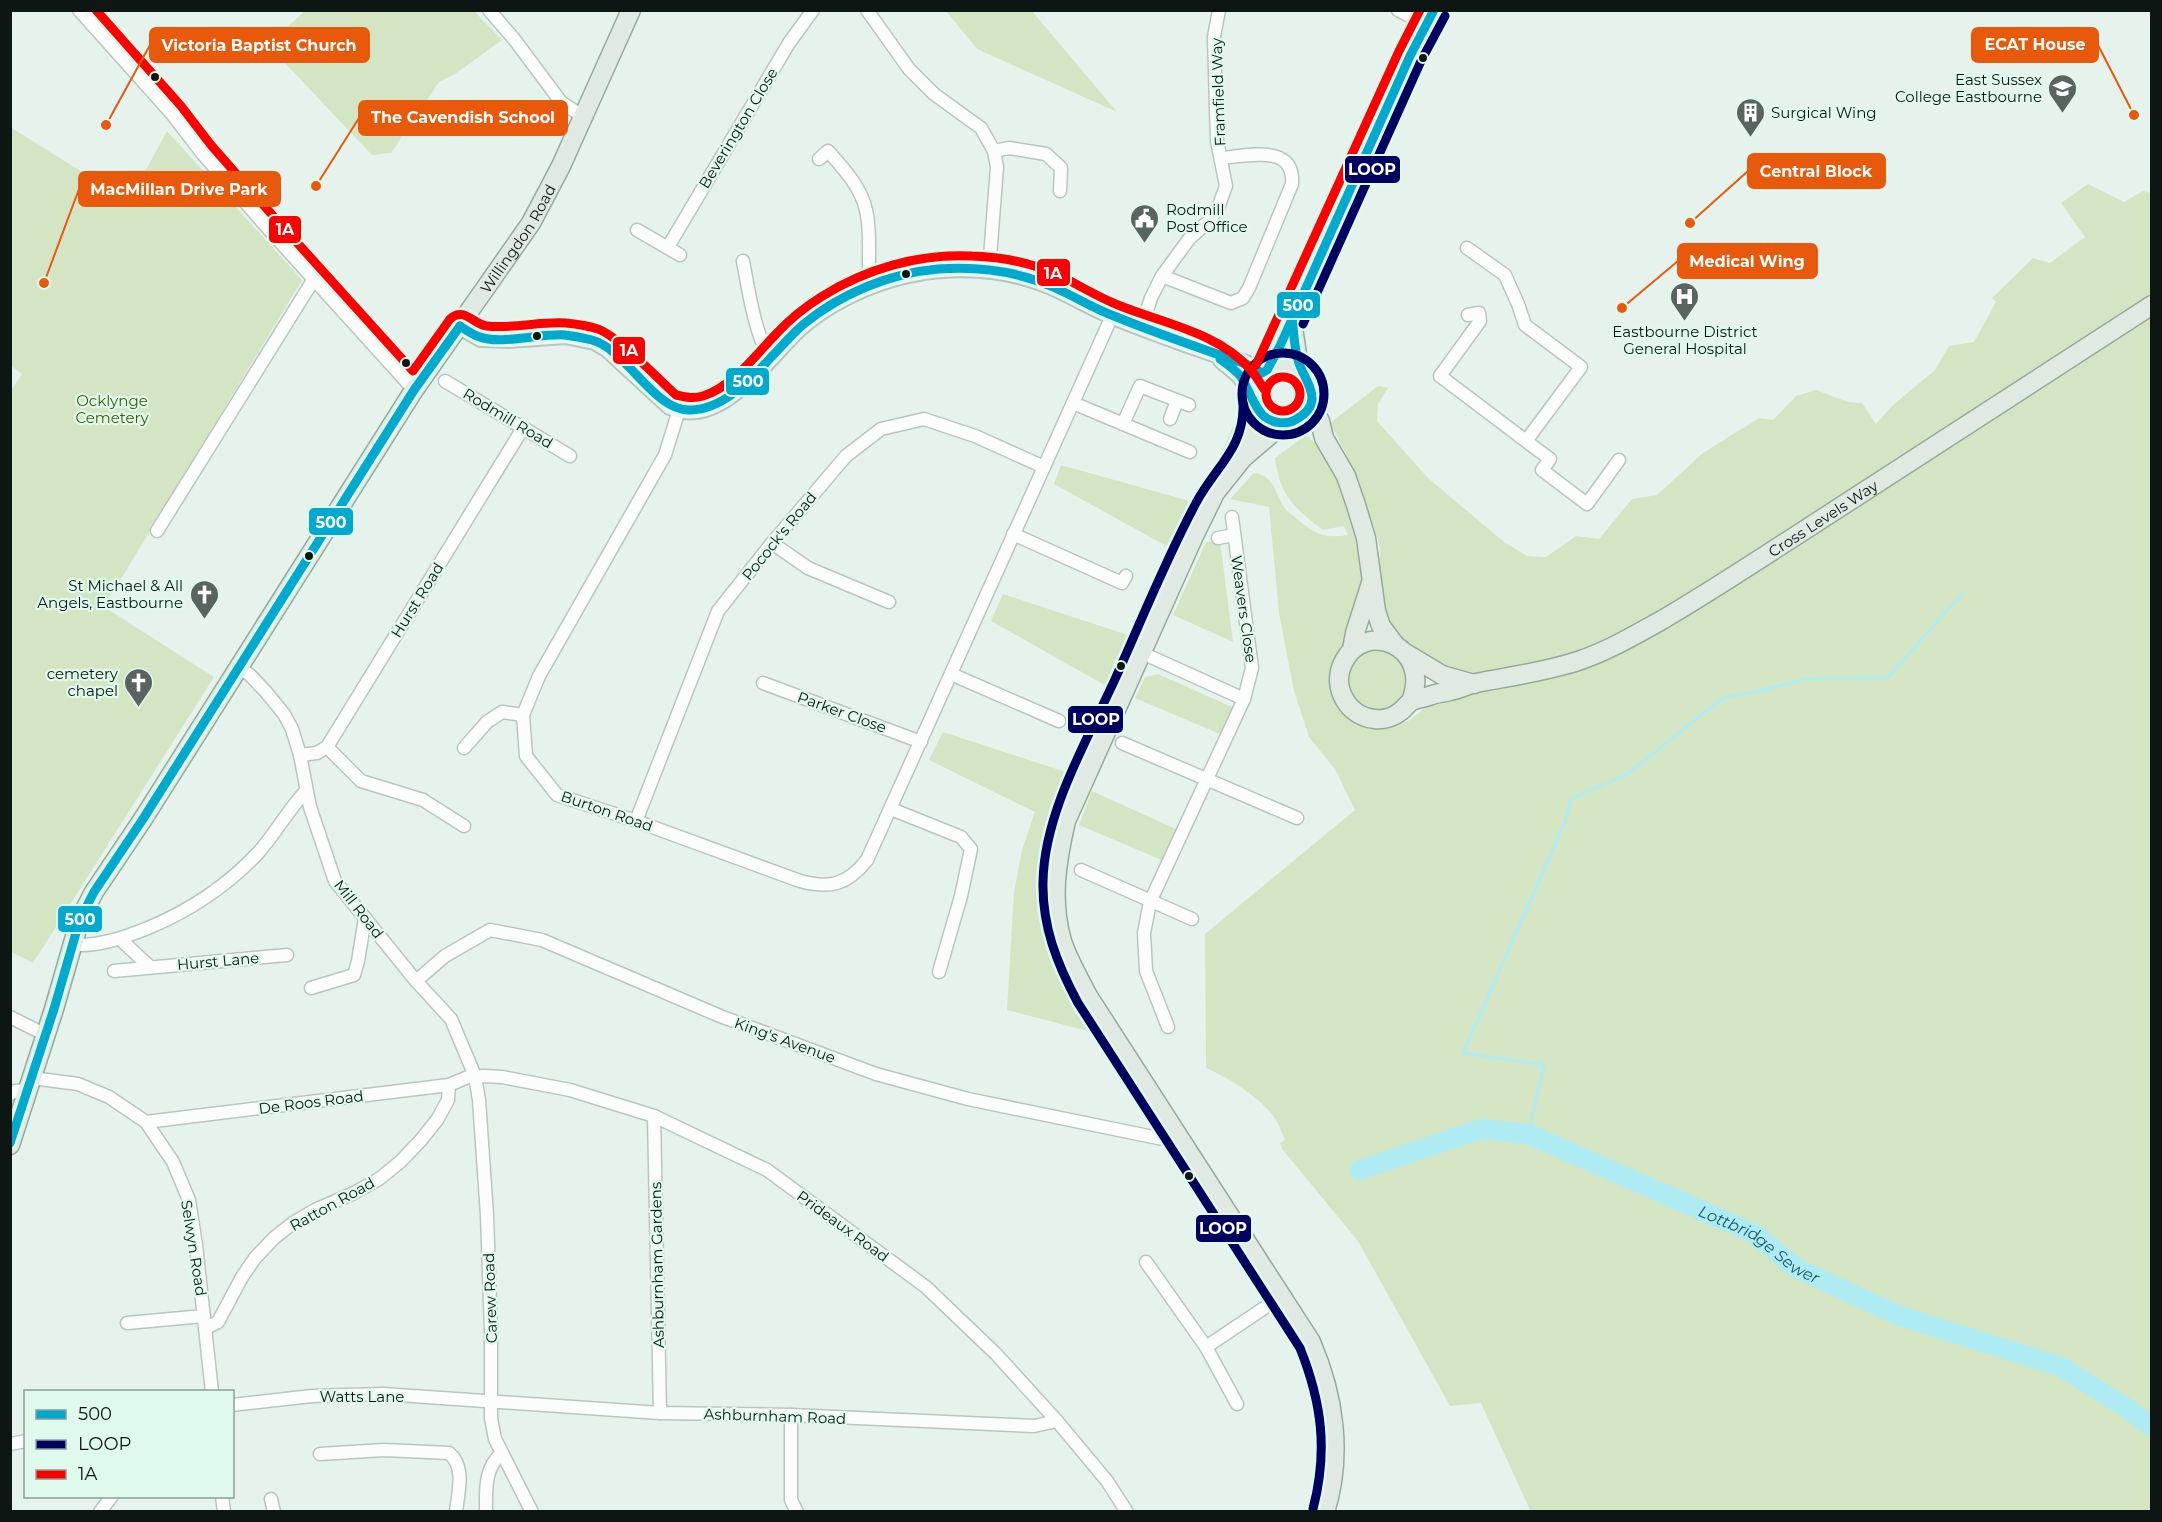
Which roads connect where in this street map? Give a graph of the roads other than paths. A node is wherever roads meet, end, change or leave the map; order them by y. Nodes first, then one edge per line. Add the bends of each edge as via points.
1 (78, 10) edge
2 (489, 10) edge
3 (630, 10) edge
4 (813, 10) edge
5 (867, 10) edge
6 (1219, 10) edge
7 (1398, 10) edge
8 (1430, 18) edge
9 (582, 116) junction
10 (994, 151) junction
11 (1221, 158) junction
12 (819, 159) dead end
13 (1060, 191) dead end
14 (637, 230) dead end
15 (668, 247) junction
16 (1467, 248) dead end
17 (680, 255) dead end
18 (743, 261) dead end
19 (989, 270) junction
20 (1162, 276) junction
21 (314, 279) junction
22 (870, 286) junction
23 (2151, 305) edge
24 (1468, 315) dead end
25 (1112, 316) junction
26 (1292, 319) junction
27 (460, 326) junction
28 (1142, 326) junction
29 (1212, 352) junction
30 (770, 358) junction
31 (1264, 371) junction
32 (1302, 372) junction
33 (445, 381) dead end
34 (414, 390) junction
35 (1254, 399) junction
36 (1073, 403) junction
37 (1310, 404) junction
38 (679, 410) junction
39 (1170, 419) dead end
40 (1287, 423) junction
41 (1123, 424) junction
42 (523, 428) junction
43 (1324, 438) junction
44 (1526, 441) junction
45 (1190, 452) dead end
46 (570, 456) dead end
47 (1243, 458) junction
48 (1619, 460) dead end
49 (1044, 467) junction
50 (1232, 517) dead end
51 (157, 531) dead end
52 (1013, 534) junction
53 (1234, 535) junction
54 (1218, 538) dead end
55 (772, 543) junction
56 (1125, 576) dead end
57 (1372, 578) junction
58 (889, 602) dead end
59 (1400, 649) junction
60 (1352, 650) junction
61 (1140, 652) junction
62 (238, 667) junction
63 (951, 674) junction
64 (763, 683) dead end
65 (1474, 684) junction
66 (1244, 699) junction
67 (1411, 701) junction
68 (523, 715) junction
69 (1059, 721) dead end
70 (921, 742) junction
71 (1122, 743) dead end
72 (327, 747) junction
73 (464, 748) dead end
74 (300, 755) junction
75 (1207, 779) junction
76 (306, 791) junction
77 (891, 809) junction
78 (1297, 818) dead end
79 (636, 821) junction
80 (464, 826) dead end
81 (1081, 870) dead end
82 (1150, 902) junction
83 (365, 918) junction
84 (1192, 919) dead end
85 (120, 939) junction
86 (73, 945) junction
87 (287, 955) dead end
88 (150, 967) junction
89 (114, 971) dead end
90 (939, 972) dead end
91 (416, 981) junction
92 (311, 988) dead end
93 (10, 1017) edge
94 (1168, 1027) dead end
95 (46, 1035) junction
96 (475, 1076) junction
97 (449, 1085) junction
98 (23, 1087) edge
99 (654, 1116) junction
100 (146, 1122) junction
101 (1176, 1133) junction
102 (10, 1145) edge
103 (1146, 1262) dead end
104 (1282, 1296) junction
105 (205, 1322) junction
106 (127, 1323) dead end
107 (1206, 1347) junction
108 (212, 1390) edge
109 (492, 1403) junction
110 (1237, 1404) dead end
111 (234, 1405) edge
112 (660, 1413) junction
113 (791, 1415) junction
114 (1057, 1421) junction
115 (502, 1453) junction
116 (320, 1454) dead end
117 (111, 1498) edge
118 (271, 1499) dead end
119 (100, 1512) edge
120 (274, 1512) edge
121 (456, 1512) edge
122 (486, 1512) edge
123 (532, 1512) edge
124 (797, 1512) edge
125 (1127, 1512) edge
126 (1325, 1512) edge

1 - 21 street
2 - 9 street via 561,102
3 - 9 main road, Willingdon Road
4 - 15 street, Beverington Close via 789,43
5 - 10 street via 909,69 934,94 981,128
6 - 11 street, Framfield Way via 1214,37 1217,141
7 - 8 street
8 - 26 main road
9 - 27 main road, Willingdon Road via 531,223
10 - 13 street via 1009,148 1046,154 1061,168
10 - 19 street via 997,167
11 - 20 street, Framfield Way via 1226,186 1218,208
11 - 20 street via 1278,156 1293,172 1292,184 1249,288 1243,298 1231,303
12 - 22 street via 828,151 861,195 867,211
14 - 15 street
15 - 17 street
16 - 44 street via 1504,275 1525,325 1581,367
18 - 30 street via 764,349
19 - 22 street via 938,268 903,274
19 - 25 street via 1047,283
20 - 28 street, Framfield Way
21 - 34 street
21 - 51 street
22 - 30 street via 812,318
23 - 65 main road, Cross Levels Way via 1709,592 1620,644 1534,673
24 - 44 street via 1479,313 1480,321 1440,376
25 - 28 street
25 - 36 street, Burton Road
26 - 31 main road
26 - 32 main road
27 - 34 main road, Willingdon Road
27 - 38 street via 482,338 565,335 595,341
28 - 29 street
29 - 31 street
29 - 35 street via 1240,375
30 - 38 street via 722,401 694,410
31 - 32 main road via 1282,365
31 - 35 main road via 1254,387
32 - 37 main road via 1311,386
33 - 42 street, Rodmill Road
34 - 62 main road, Willingdon Road
35 - 40 main road via 1263,416
35 - 47 main road via 1254,429
36 - 41 street
36 - 49 street, Burton Road
37 - 40 main road via 1298,419
37 - 43 main road, Cross Levels Way
38 - 68 street, Burton Road via 665,455 539,676
39 - 41 street via 1183,403 1138,384
40 - 43 main road
40 - 47 main road
41 - 45 street
42 - 46 street, Rodmill Road
42 - 72 street, Hurst Road
43 - 57 main road, Cross Levels Way via 1346,476 1356,505
44 - 48 street via 1550,459 1542,470 1587,504
47 - 61 main road via 1207,508
49 - 52 street, Burton Road
49 - 55 street, Pocock's Road via 975,436 924,419 881,429 846,456
50 - 53 street, Weavers Close
52 - 56 street via 1122,583
52 - 63 street, Burton Road
53 - 54 street
53 - 66 street, Weavers Close via 1252,668
55 - 58 street via 808,568
55 - 79 street, Pocock's Road via 718,611
57 - 59 main road, Cross Levels Way via 1381,626
57 - 60 main road, Cross Levels Way
59 - 60 main road, Cross Levels Way via 1384,641 1373,641
59 - 65 main road, Cross Levels Way via 1442,675
59 - 67 main road, Cross Levels Way via 1413,664 1416,676
60 - 67 main road, Cross Levels Way via 1339,673 1339,687 1352,710 1377,719 1402,711
61 - 66 street
61 - 101 main road via 1066,821 1056,869 1055,906 1062,941 1084,987
62 - 74 street, Mill Road via 284,714
62 - 86 main road, Willingdon Road via 94,892 80,919
63 - 69 street
63 - 70 street, Burton Road
64 - 70 street, Parker Close
65 - 67 main road, Cross Levels Way
66 - 75 street, Weavers Close
68 - 73 street via 502,712 487,722
68 - 79 street, Burton Road via 526,756 556,795
70 - 77 street, Burton Road
71 - 75 street
72 - 74 street
72 - 80 street via 356,778 423,800
74 - 76 street, Mill Road
75 - 78 street
75 - 82 street, Weavers Close
76 - 83 street, Mill Road via 335,881
76 - 85 street via 260,851 234,877 177,916
77 - 79 street, Burton Road via 867,860 856,874 830,885 800,881
77 - 90 street via 961,837 971,849
81 - 82 street
82 - 84 street
82 - 94 street, Weavers Close via 1144,933 1146,971
83 - 91 street, Mill Road
83 - 92 street via 354,975
85 - 86 street
85 - 88 street
86 - 95 main road, Willingdon Road
87 - 88 street, Hurst Lane
88 - 89 street, Hurst Lane
91 - 96 street, Mill Road via 451,1019
91 - 101 street, King's Avenue via 445,956 489,930 542,940 720,1016 876,1074 968,1099 1158,1138 1167,1139
93 - 95 street
95 - 98 main road, Willingdon Road
96 - 97 street, De Roos Road
96 - 99 street, Prideaux Road via 570,1090
96 - 109 street, Carew Road via 487,1215
97 - 100 street, De Roos Road
97 - 105 street, Ratton Road via 448,1100 437,1120 400,1162 379,1179 315,1210 274,1238 242,1277 218,1322
98 - 100 street, Selwyn Road via 78,1084 109,1097
98 - 102 main road, Willingdon Road
99 - 112 street, Ashburnham Gardens
99 - 114 street, Prideaux Road via 767,1170 926,1287 996,1354
100 - 105 street, Selwyn Road via 172,1162 189,1200
101 - 104 main road
103 - 107 street
104 - 107 street
104 - 126 main road via 1311,1342 1329,1395 1335,1433 1334,1467
105 - 106 street
105 - 108 street
107 - 110 street
109 - 111 street, Watts Lane via 383,1394 312,1396
109 - 112 street, Ashburnham Road
109 - 115 street, Carew Road via 492,1428
112 - 113 street, Ashburnham Road
113 - 114 street, Ashburnham Road via 1034,1426
113 - 124 street via 791,1500
114 - 125 street, Prideaux Road via 1107,1481
115 - 122 street via 486,1480
115 - 123 street, Carew Road
116 - 121 street via 384,1450 449,1453 460,1466
117 - 119 street
118 - 120 street

